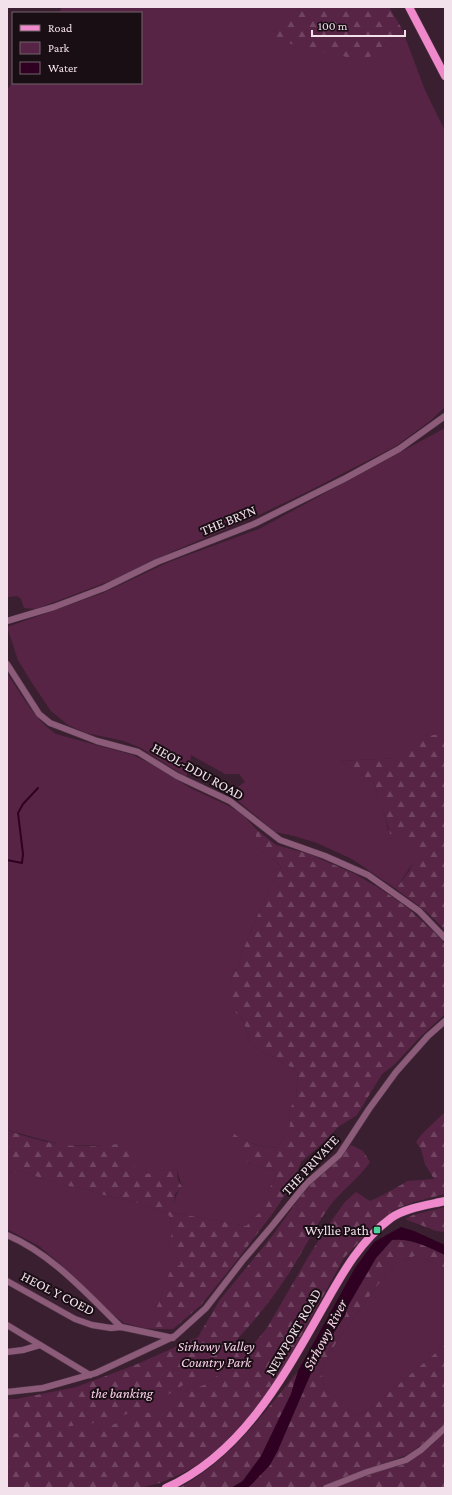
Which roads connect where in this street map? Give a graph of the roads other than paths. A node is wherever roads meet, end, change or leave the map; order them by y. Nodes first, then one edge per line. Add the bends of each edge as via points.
1 (409, 7) edge
2 (445, 76) edge
3 (445, 416) edge
4 (7, 621) edge
5 (7, 664) edge
6 (445, 938) edge
7 (445, 1021) edge
8 (445, 1201) edge
9 (7, 1235) edge
10 (7, 1281) edge
11 (7, 1324) edge
12 (122, 1327) junction
13 (173, 1338) junction
14 (40, 1345) junction
15 (7, 1352) edge
16 (90, 1375) junction
17 (7, 1392) edge
18 (445, 1428) edge
19 (166, 1488) edge
20 (326, 1488) edge

1 - 2 main road
3 - 4 street, THE BRYN via 398,449 254,524 157,562 104,588
5 - 6 street, HEOL-DDU ROAD via 39,714 50,723 97,741 138,752 178,776 230,801 280,840 368,875 419,911
7 - 13 street, THE PRIVATE via 428,1036 392,1077 339,1155 306,1184 206,1308
8 - 19 main road, NEWPORT ROAD via 401,1213 374,1232 349,1263 285,1373 259,1412 200,1470
9 - 12 street via 46,1257
10 - 12 street, HEOL Y COED via 75,1319 92,1325
11 - 14 street
12 - 13 street, HEOL Y COED
13 - 16 street, THE PRIVATE
14 - 15 street
14 - 16 street
16 - 17 street, THE PRIVATE via 43,1388
18 - 20 street via 406,1460

